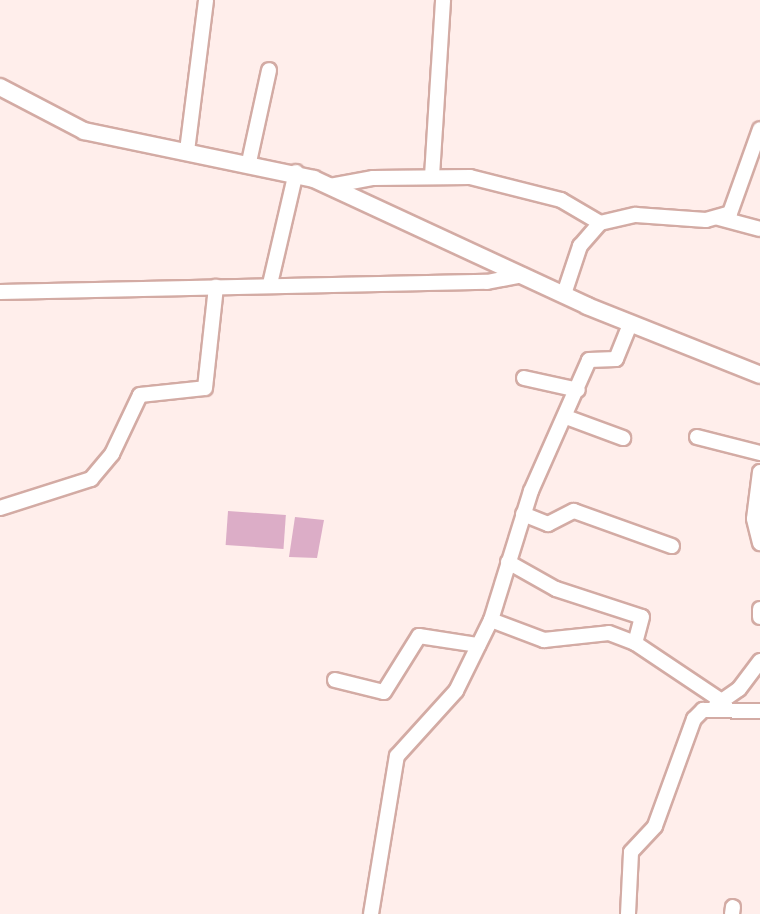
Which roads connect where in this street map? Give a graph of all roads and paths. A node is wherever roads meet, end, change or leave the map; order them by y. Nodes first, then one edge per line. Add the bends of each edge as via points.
1 (206, 0) edge
2 (443, 0) edge
3 (269, 70) dead end
4 (0, 87) edge
5 (760, 129) edge
6 (187, 151) junction
7 (249, 162) junction
8 (296, 173) junction
9 (432, 176) junction
10 (330, 186) junction
11 (719, 218) junction
12 (600, 223) junction
13 (760, 229) edge
14 (522, 275) junction
15 (270, 284) junction
16 (216, 287) junction
17 (0, 292) edge
18 (564, 294) junction
19 (630, 324) junction
20 (760, 374) edge
21 (524, 378) dead end
22 (578, 390) junction
23 (566, 417) junction
24 (697, 437) dead end
25 (623, 439) dead end
26 (760, 453) edge
27 (760, 472) edge
28 (0, 508) edge
29 (523, 514) junction
30 (760, 544) edge
31 (672, 546) dead end
32 (508, 562) junction
33 (760, 609) edge
34 (760, 617) edge
35 (491, 620) junction
36 (635, 643) junction
37 (478, 645) junction
38 (760, 661) edge
39 (335, 680) dead end
40 (717, 705) junction
41 (760, 711) edge
42 (371, 914) edge
43 (628, 914) edge

1 - 6 street
2 - 9 street
3 - 7 street
4 - 6 street via 84,131
5 - 11 street via 736,205
6 - 7 street
7 - 8 street
8 - 10 street
8 - 15 street
9 - 10 street
9 - 12 street via 470,177 561,200
10 - 14 street
11 - 12 street via 636,215
11 - 13 street
12 - 18 street via 580,246
14 - 15 street via 487,282
14 - 18 street
15 - 16 street
16 - 17 street
16 - 28 street via 205,388 140,395 112,454 90,479
18 - 19 street
19 - 20 street
19 - 22 street via 616,359 590,357
21 - 22 street
22 - 23 street
23 - 25 street
23 - 29 street
24 - 26 street
27 - 30 street via 754,519
29 - 31 street via 548,524 573,511
29 - 32 street
32 - 35 street
32 - 36 street via 556,589 637,615 643,623
33 - 34 street
35 - 36 street via 544,640 597,633
35 - 37 street
36 - 40 street
37 - 39 street via 419,636 384,692
37 - 42 street via 440,715 397,756
38 - 40 street via 739,690
40 - 41 street
40 - 43 street via 694,719 655,826 631,852

